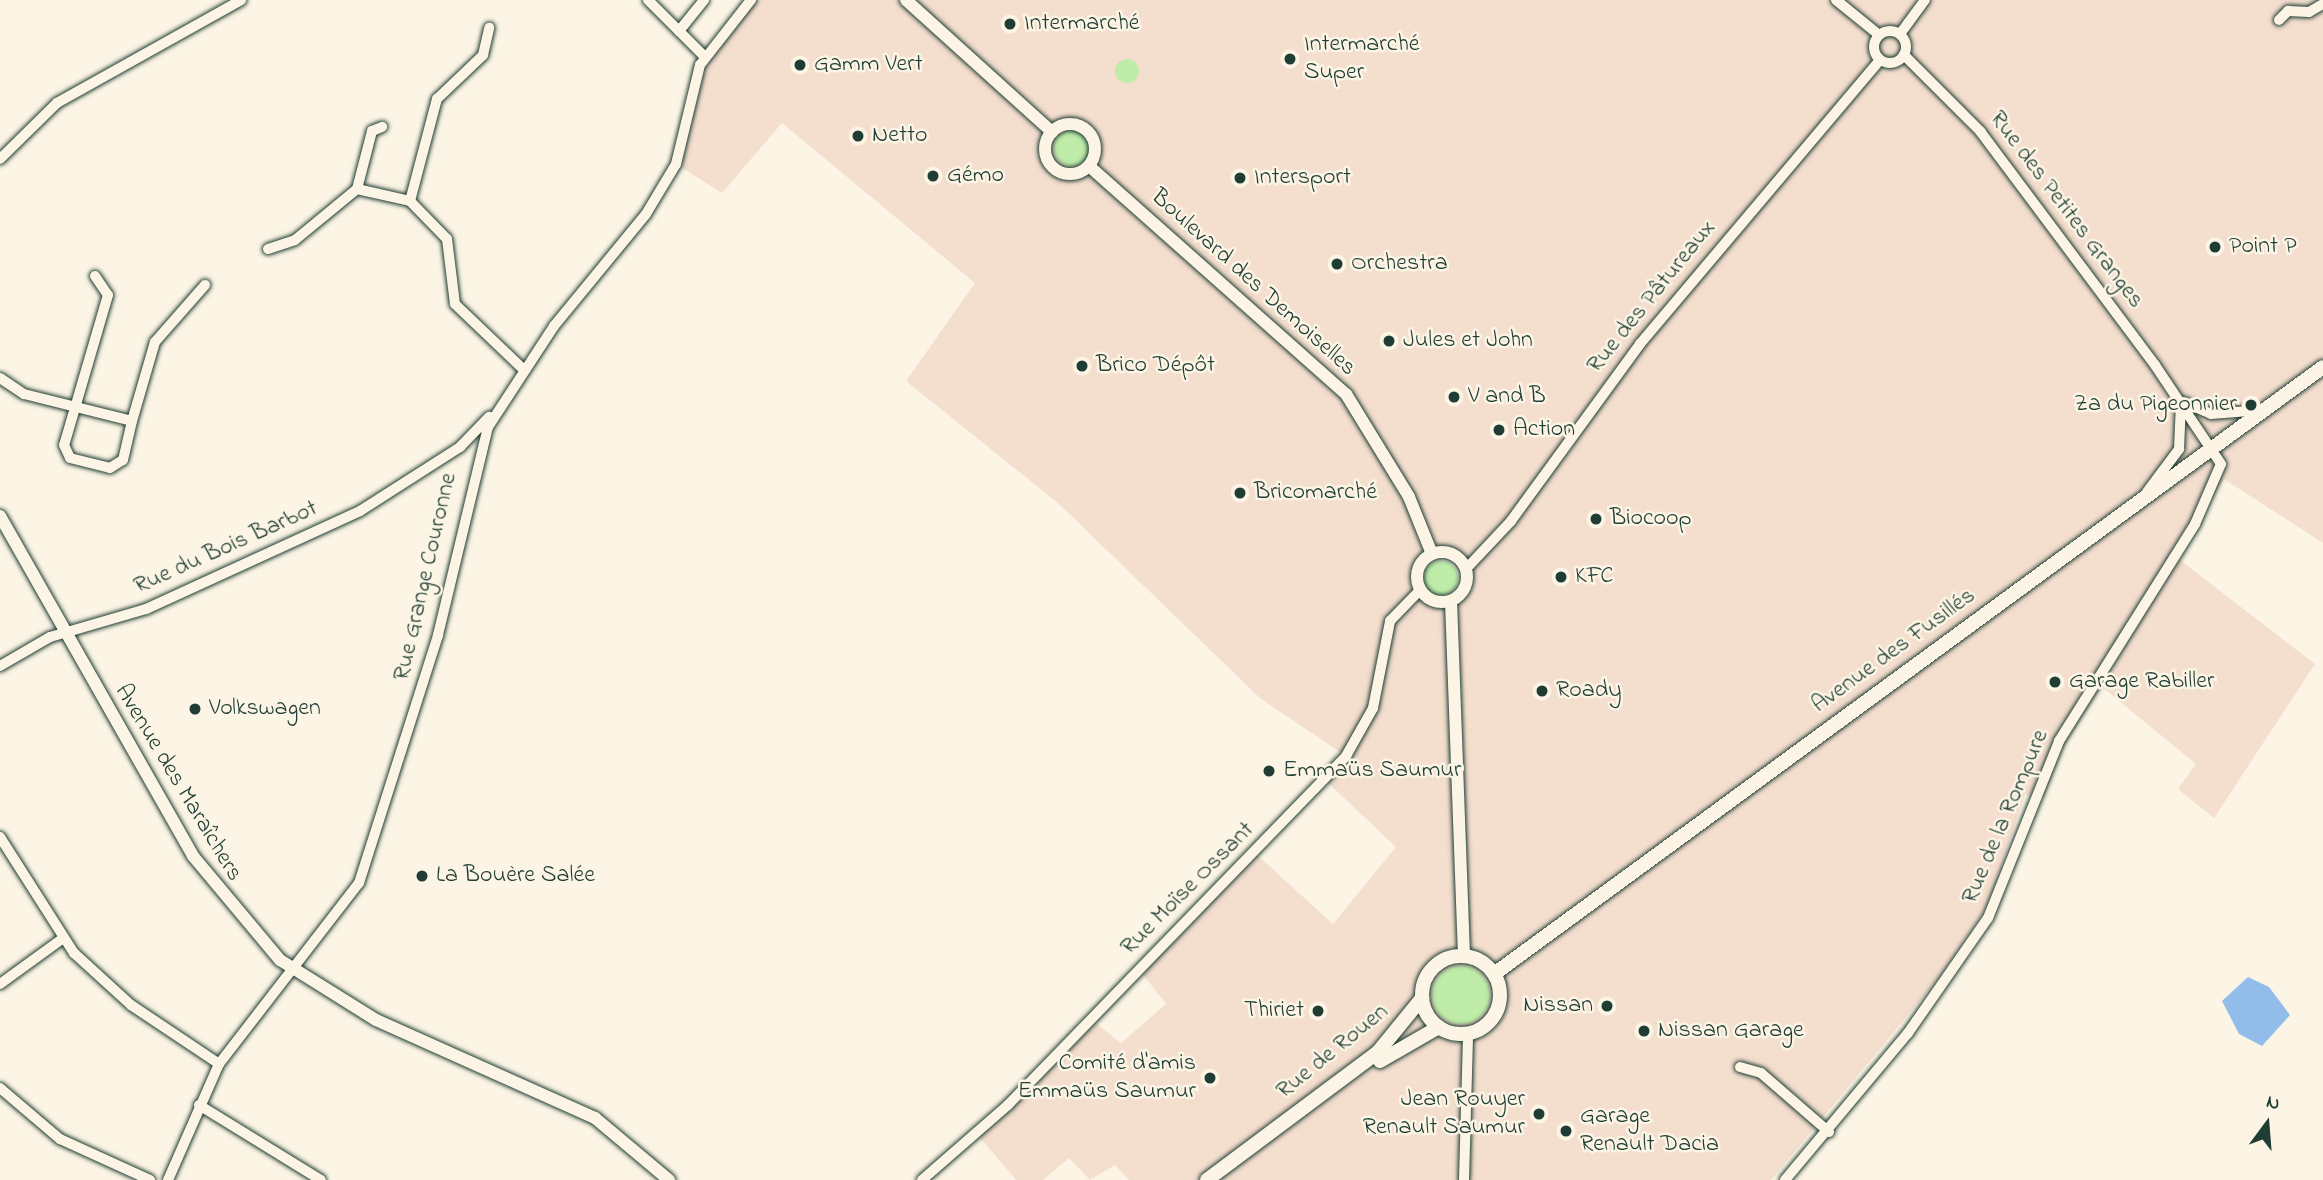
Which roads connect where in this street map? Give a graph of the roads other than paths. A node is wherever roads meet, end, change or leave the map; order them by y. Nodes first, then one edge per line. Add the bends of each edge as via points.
1 (241, 0) edge
2 (648, 0) edge
3 (704, 0) edge
4 (751, 0) edge
5 (906, 0) edge
6 (1836, 0) edge
7 (1925, 0) edge
8 (2323, 4) edge
9 (2279, 20) dead end
10 (489, 28) dead end
11 (680, 32) junction
12 (1900, 34) junction
13 (1880, 35) junction
14 (1904, 55) junction
15 (705, 57) junction
16 (1880, 60) junction
17 (382, 127) dead end
18 (1052, 132) junction
19 (0, 159) edge
20 (1089, 166) junction
21 (357, 189) junction
22 (410, 201) junction
23 (268, 249) dead end
24 (95, 276) dead end
25 (205, 285) dead end
26 (2323, 367) edge
27 (523, 369) junction
28 (0, 378) edge
29 (2181, 401) junction
30 (74, 407) junction
31 (498, 408) junction
32 (2265, 409) junction
33 (132, 421) junction
34 (2213, 446) junction
35 (460, 447) junction
36 (478, 449) junction
37 (2143, 497) junction
38 (0, 516) edge
39 (1432, 554) junction
40 (1466, 569) junction
41 (1420, 590) junction
42 (1451, 601) junction
43 (67, 631) junction
44 (0, 666) edge
45 (2, 843) edge
46 (62, 939) junction
47 (1464, 956) junction
48 (291, 969) junction
49 (1494, 974) junction
50 (0, 985) edge
51 (1422, 998) junction
52 (1438, 1027) junction
53 (1468, 1033) junction
54 (219, 1064) junction
55 (1740, 1067) dead end
56 (0, 1088) edge
57 (199, 1105) junction
58 (1829, 1132) junction
59 (1266, 1137) junction
60 (150, 1180) edge
61 (168, 1180) edge
62 (321, 1180) edge
63 (669, 1180) edge
64 (922, 1180) edge
65 (1207, 1180) edge
66 (1464, 1180) edge
67 (1785, 1180) edge

1 - 19 street via 57,103
2 - 11 street
3 - 11 street
4 - 15 street, Rue Grange Couronne
5 - 18 street
6 - 13 street
7 - 12 street
8 - 9 street via 2309,12 2288,11
10 - 22 street via 483,55 437,99
11 - 15 street
12 - 13 street
12 - 14 street
13 - 16 street via 1874,50
14 - 16 street via 1896,62
14 - 29 street, Rue des Petites Granges via 1962,107
15 - 27 street, Rue Grange Couronne via 666,181
16 - 40 street, Rue des Pâtureaux via 1658,323 1511,521
17 - 21 street via 372,131
18 - 20 street via 1070,124 1088,131 1095,144
18 - 20 street via 1045,148 1051,164 1065,174
20 - 39 street, Boulevard des Demoiselles via 1346,394 1409,497
21 - 22 street
21 - 23 street via 295,240
22 - 27 street via 447,239 455,304
24 - 30 street via 108,295
25 - 33 street via 155,342
26 - 32 main road, Avenue des Fusillés
27 - 31 street, Rue Grange Couronne
28 - 30 street via 24,394
29 - 32 street via 2211,414
29 - 34 street, Rue des Petites Granges
29 - 37 street via 2179,449
30 - 33 street
30 - 33 street via 64,445 70,458 110,468 123,460
31 - 35 street, Rue du Bois Barbot
31 - 36 street, Rue Grange Couronne
32 - 34 main road, Avenue des Fusillés
34 - 37 main road, Avenue des Fusillés
34 - 58 street, Rue de la Rompure via 2221,464 2211,492 2059,740 1988,918
35 - 36 street
35 - 43 street, Rue du Bois Barbot via 335,522 146,609
36 - 48 street, Rue Grange Couronne via 438,635 377,836 342,912
37 - 49 main road, Avenue des Fusillés
38 - 43 street, Avenue des Maraîchers
39 - 40 street via 1453,554
39 - 41 street via 1419,567
40 - 42 street via 1467,585
41 - 42 street via 1430,599
41 - 64 street, Rue Moïse Ossant via 1390,621 1373,708 1346,756 1008,1105
42 - 47 street
43 - 44 street, Rue du Bois Barbot
43 - 48 street, Avenue des Maraîchers via 193,856 240,918
45 - 46 street
46 - 50 street
46 - 54 street via 131,1005
47 - 49 main road
47 - 51 main road via 1431,971
48 - 54 street, Rue Grange Couronne
48 - 63 street, Avenue des Maraîchers via 376,1020 595,1118
49 - 53 main road via 1500,995 1494,1015
51 - 52 main road
51 - 59 main road, Rue de Rouen via 1378,1052
52 - 53 main road
52 - 59 main road, Rue de Rouen via 1415,1035 1293,1125
53 - 66 street
54 - 57 street, Rue Grange Couronne
55 - 58 street via 1762,1073
56 - 60 street via 60,1139
57 - 61 street, Rue Grange Couronne
57 - 62 street
58 - 67 street, Rue de la Rompure
59 - 65 main road, Rue de Rouen

